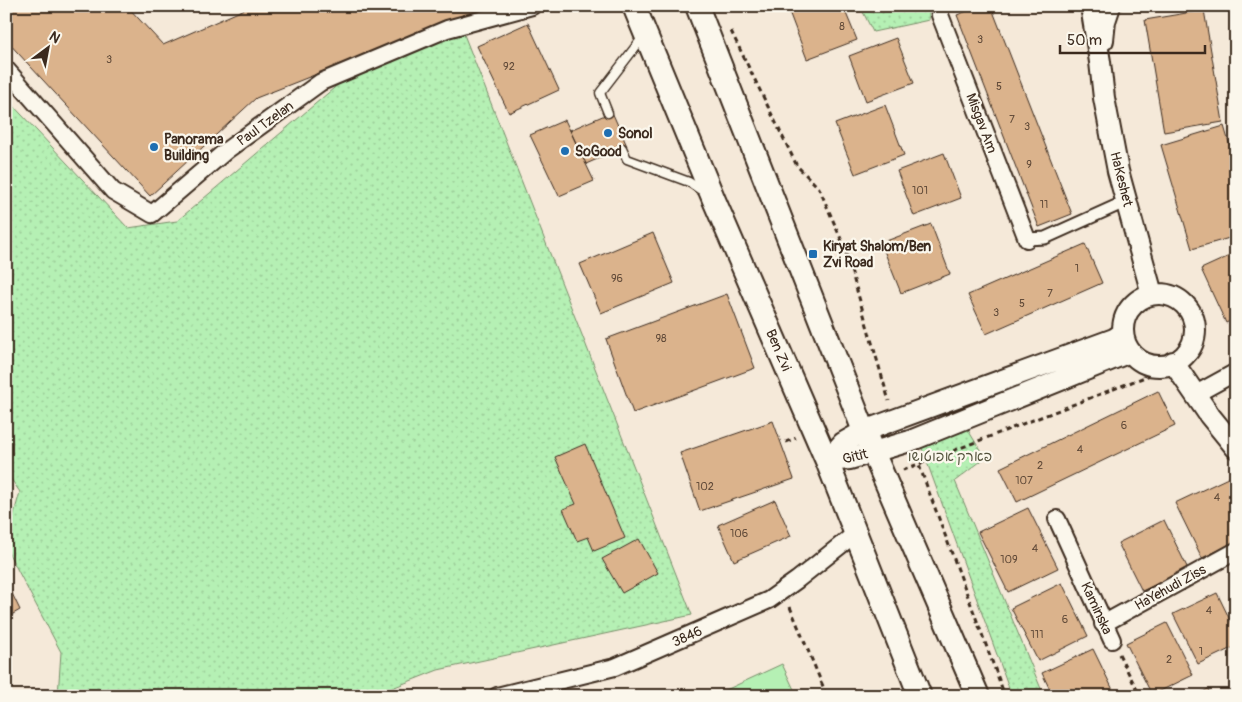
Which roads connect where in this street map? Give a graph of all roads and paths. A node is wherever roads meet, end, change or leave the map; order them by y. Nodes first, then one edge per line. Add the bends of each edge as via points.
1 (532, 6) edge
2 (634, 6) edge
3 (697, 6) edge
4 (1091, 6) edge
5 (1110, 6) edge
6 (944, 9) edge
7 (728, 24) dead end
8 (646, 34) junction
9 (1100, 62) junction
10 (6, 69) edge
11 (608, 113) dead end
12 (622, 148) dead end
13 (714, 200) junction
14 (1127, 200) junction
15 (1027, 239) joint
16 (1151, 290) junction
17 (1127, 342) junction
18 (1176, 367) junction
19 (1236, 372) edge
20 (1150, 375) dead end
21 (1196, 394) junction
22 (902, 418) junction
23 (864, 431) junction
24 (910, 441) junction
25 (1236, 448) edge
26 (874, 452) junction
27 (827, 461) junction
28 (918, 464) junction
29 (1057, 519) dead end
30 (856, 533) junction
31 (1236, 551) edge
32 (783, 590) junction
33 (1103, 624) junction
34 (1112, 640) joint
35 (497, 696) edge
36 (827, 696) edge
37 (920, 696) edge
38 (978, 696) edge
39 (1004, 696) edge
40 (1140, 696) edge

1 - 10 street, Paul Tzelan via 447,29 321,82 227,150 152,214 113,191
2 - 8 main road, Ben Zvi
3 - 23 main road
4 - 9 street, HaKeshet
5 - 9 street, HaKeshet
6 - 15 street, Misgav Am
7 - 22 path via 797,166 819,188 844,246 891,407
8 - 11 lane via 600,94
8 - 13 main road, Ben Zvi
9 - 14 street, HaKeshet via 1118,171
12 - 13 lane via 627,159 689,182
13 - 27 main road, Ben Zvi
14 - 15 street via 1045,238
14 - 16 street, HaKeshet
16 - 17 street via 1127,312 1123,323
16 - 18 street via 1174,297 1191,314 1194,336
16 - 18 path via 1172,287 1191,299 1202,318 1203,340 1193,360
17 - 18 street via 1139,360
17 - 22 street, Gitit via 1114,339
17 - 24 street, Gitit
18 - 21 street
19 - 21 street
20 - 28 path
21 - 25 street
22 - 23 street, Gitit
23 - 26 main road
23 - 27 street, Gitit via 843,443
24 - 26 street, Gitit
24 - 28 path
26 - 27 street, Gitit
26 - 38 main road
27 - 30 main road, Ben Zvi
28 - 39 path
29 - 33 street, Kaminska
30 - 32 street, 3846
30 - 37 main road, Ben Zvi
31 - 33 street, HaYehudi Ziss
32 - 35 street, 3846 via 769,600 615,667
32 - 36 path
33 - 34 street, Kaminska
34 - 40 path, Kaminska

